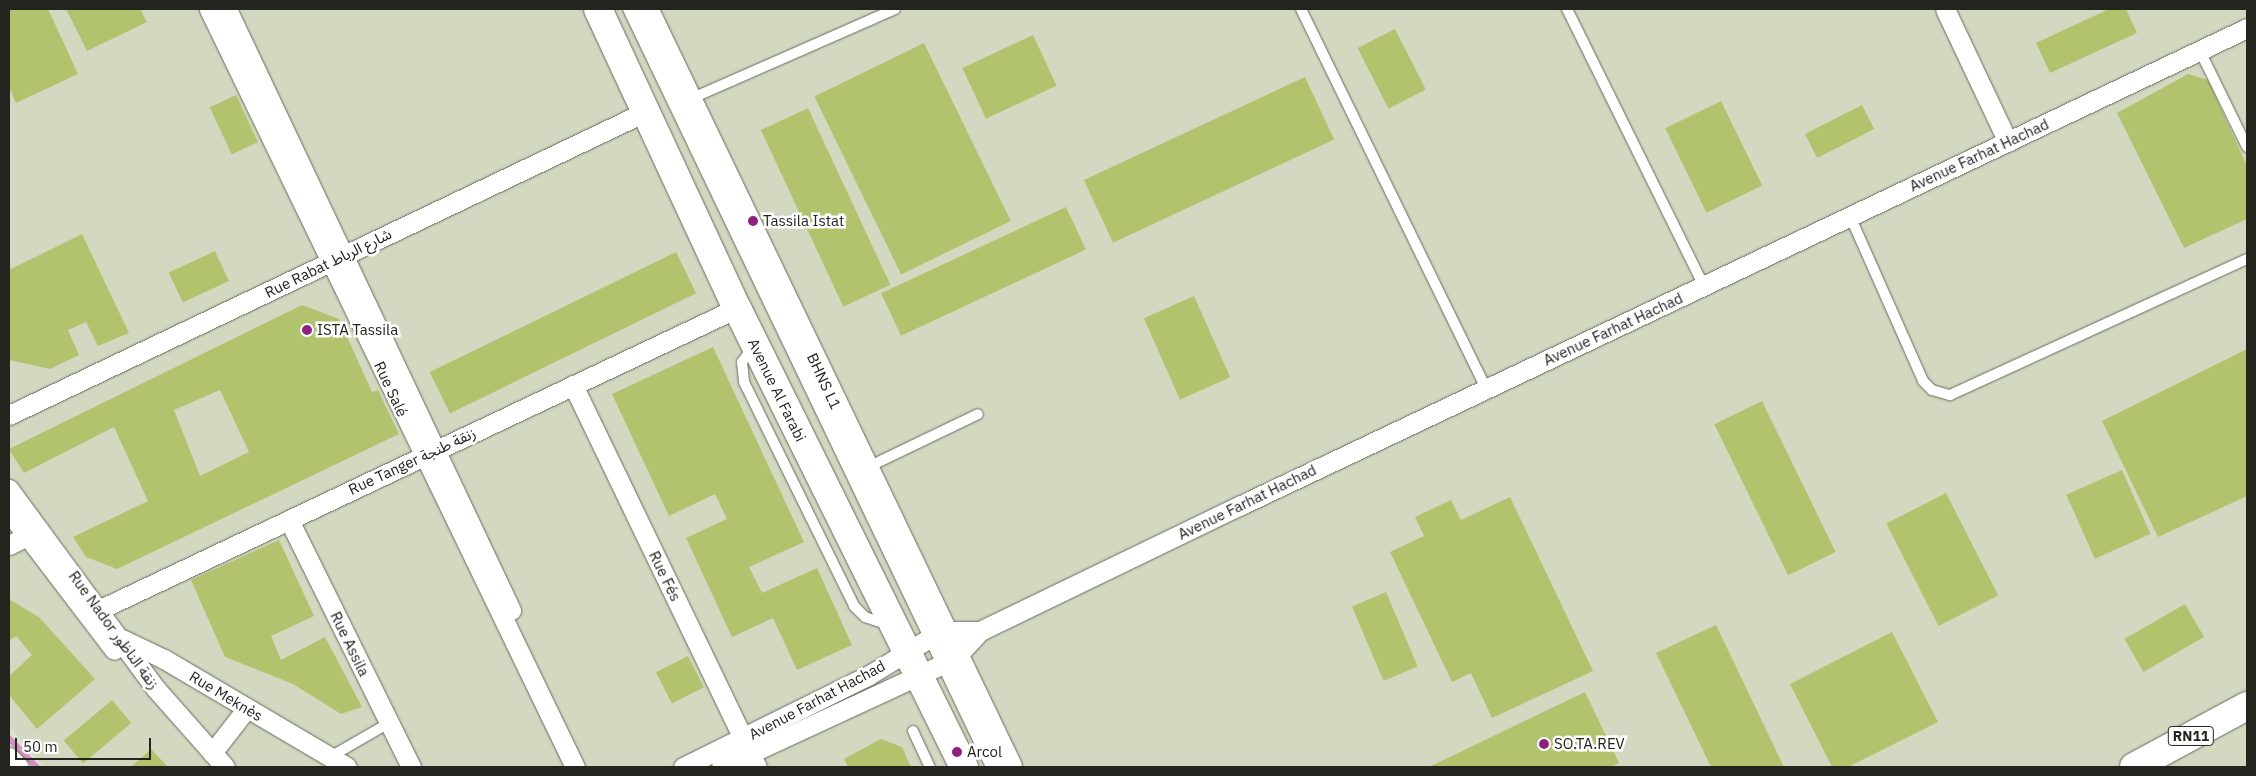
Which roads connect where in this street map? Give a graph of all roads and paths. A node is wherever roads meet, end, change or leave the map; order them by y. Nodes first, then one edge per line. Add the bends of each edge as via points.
1 (209, 9) edge
2 (226, 9) edge
3 (598, 9) edge
4 (627, 9) edge
5 (644, 9) edge
6 (895, 9) edge
7 (1301, 9) edge
8 (1567, 9) edge
9 (1945, 9) edge
10 (2247, 28) edge
11 (2200, 51) junction
12 (687, 101) junction
13 (647, 111) junction
14 (2008, 142) junction
15 (2247, 148) edge
16 (1850, 216) junction
17 (338, 258) junction
18 (2247, 259) edge
19 (1704, 286) junction
20 (736, 308) junction
21 (573, 385) junction
22 (1486, 389) junction
23 (978, 414) dead end
24 (9, 415) edge
25 (429, 453) junction
26 (864, 469) junction
27 (9, 488) edge
28 (289, 520) junction
29 (22, 525) edge
30 (9, 545) edge
31 (94, 612) junction
32 (980, 631) junction
33 (926, 639) junction
34 (124, 649) junction
35 (939, 666) junction
36 (2247, 706) edge
37 (244, 712) junction
38 (389, 723) junction
39 (913, 730) dead end
40 (750, 753) edge
41 (9, 756) edge
42 (209, 760) edge
43 (329, 762) edge
44 (19, 767) edge
45 (225, 767) edge
46 (347, 767) edge
47 (410, 767) edge
48 (575, 767) edge
49 (585, 767) edge
50 (683, 767) edge
51 (722, 767) edge
52 (930, 767) edge
53 (964, 767) edge
54 (986, 767) edge
55 (991, 767) edge
56 (1008, 767) edge
57 (2134, 767) edge

1 - 17 street, Rue Salé
2 - 17 street, Rue Salé
3 - 13 street, Avenue Al Farabi
4 - 33 lane, BHNS L1
5 - 12 street, Avenue Al Farabi
6 - 12 lane
7 - 22 lane
8 - 19 lane
9 - 14 street
10 - 11 street, Avenue Farhat Hachad
11 - 14 street, Avenue Farhat Hachad
11 - 15 lane
12 - 26 street, Avenue Al Farabi
13 - 17 street, Rue Rabat شارع الرباط
13 - 20 street, Avenue Al Farabi
14 - 16 street, Avenue Farhat Hachad
16 - 18 lane via 1922,381 1932,390 1950,395
16 - 19 street, Avenue Farhat Hachad
17 - 24 street, Rue Rabat شارع الرباط
17 - 25 street, Rue Salé
19 - 22 street, Avenue Farhat Hachad
20 - 21 street, Rue Tanger زنقة طنجة
20 - 33 street, Avenue Al Farabi via 892,625
21 - 25 street, Rue Tanger زنقة طنجة
21 - 40 street, Rue Fés
22 - 32 street, Avenue Farhat Hachad
23 - 26 lane
25 - 28 street, Rue Tanger زنقة طنجة
25 - 48 street, Rue Salé
25 - 49 street, Rue Salé
26 - 33 street, Avenue Al Farabi
27 - 29 street, Rue Nador زنقة الناظور
28 - 31 street, Rue Tanger زنقة طنجة
28 - 38 street, Rue Assila
29 - 30 street
29 - 31 street, Rue Nador زنقة الناظور
31 - 34 street, Rue Nador زنقة الناظور
31 - 34 street, Rue Nador زنقة الناظور via 101,632
32 - 33 street, Avenue Farhat Hachad
32 - 35 street, Avenue Farhat Hachad
33 - 35 street, Avenue Al Farabi
33 - 35 street, Avenue Al Farabi
33 - 40 street, Avenue Farhat Hachad
34 - 37 street, Rue Meknès
34 - 42 street, Rue Nador زنقة الناظور via 162,718
35 - 40 street, Avenue Farhat Hachad
35 - 53 street, Avenue Al Farabi
35 - 54 lane
35 - 55 lane
35 - 56 street, Avenue Al Farabi
36 - 57 street, RN11
37 - 42 street
37 - 43 street, Rue Meknès
38 - 43 lane
38 - 47 street, Rue Assila
39 - 52 lane
40 - 50 street, Avenue Farhat Hachad
40 - 51 street, Avenue Farhat Hachad
41 - 44 street
42 - 45 street, Rue Nador زنقة الناظور
43 - 46 street, Rue Meknès

